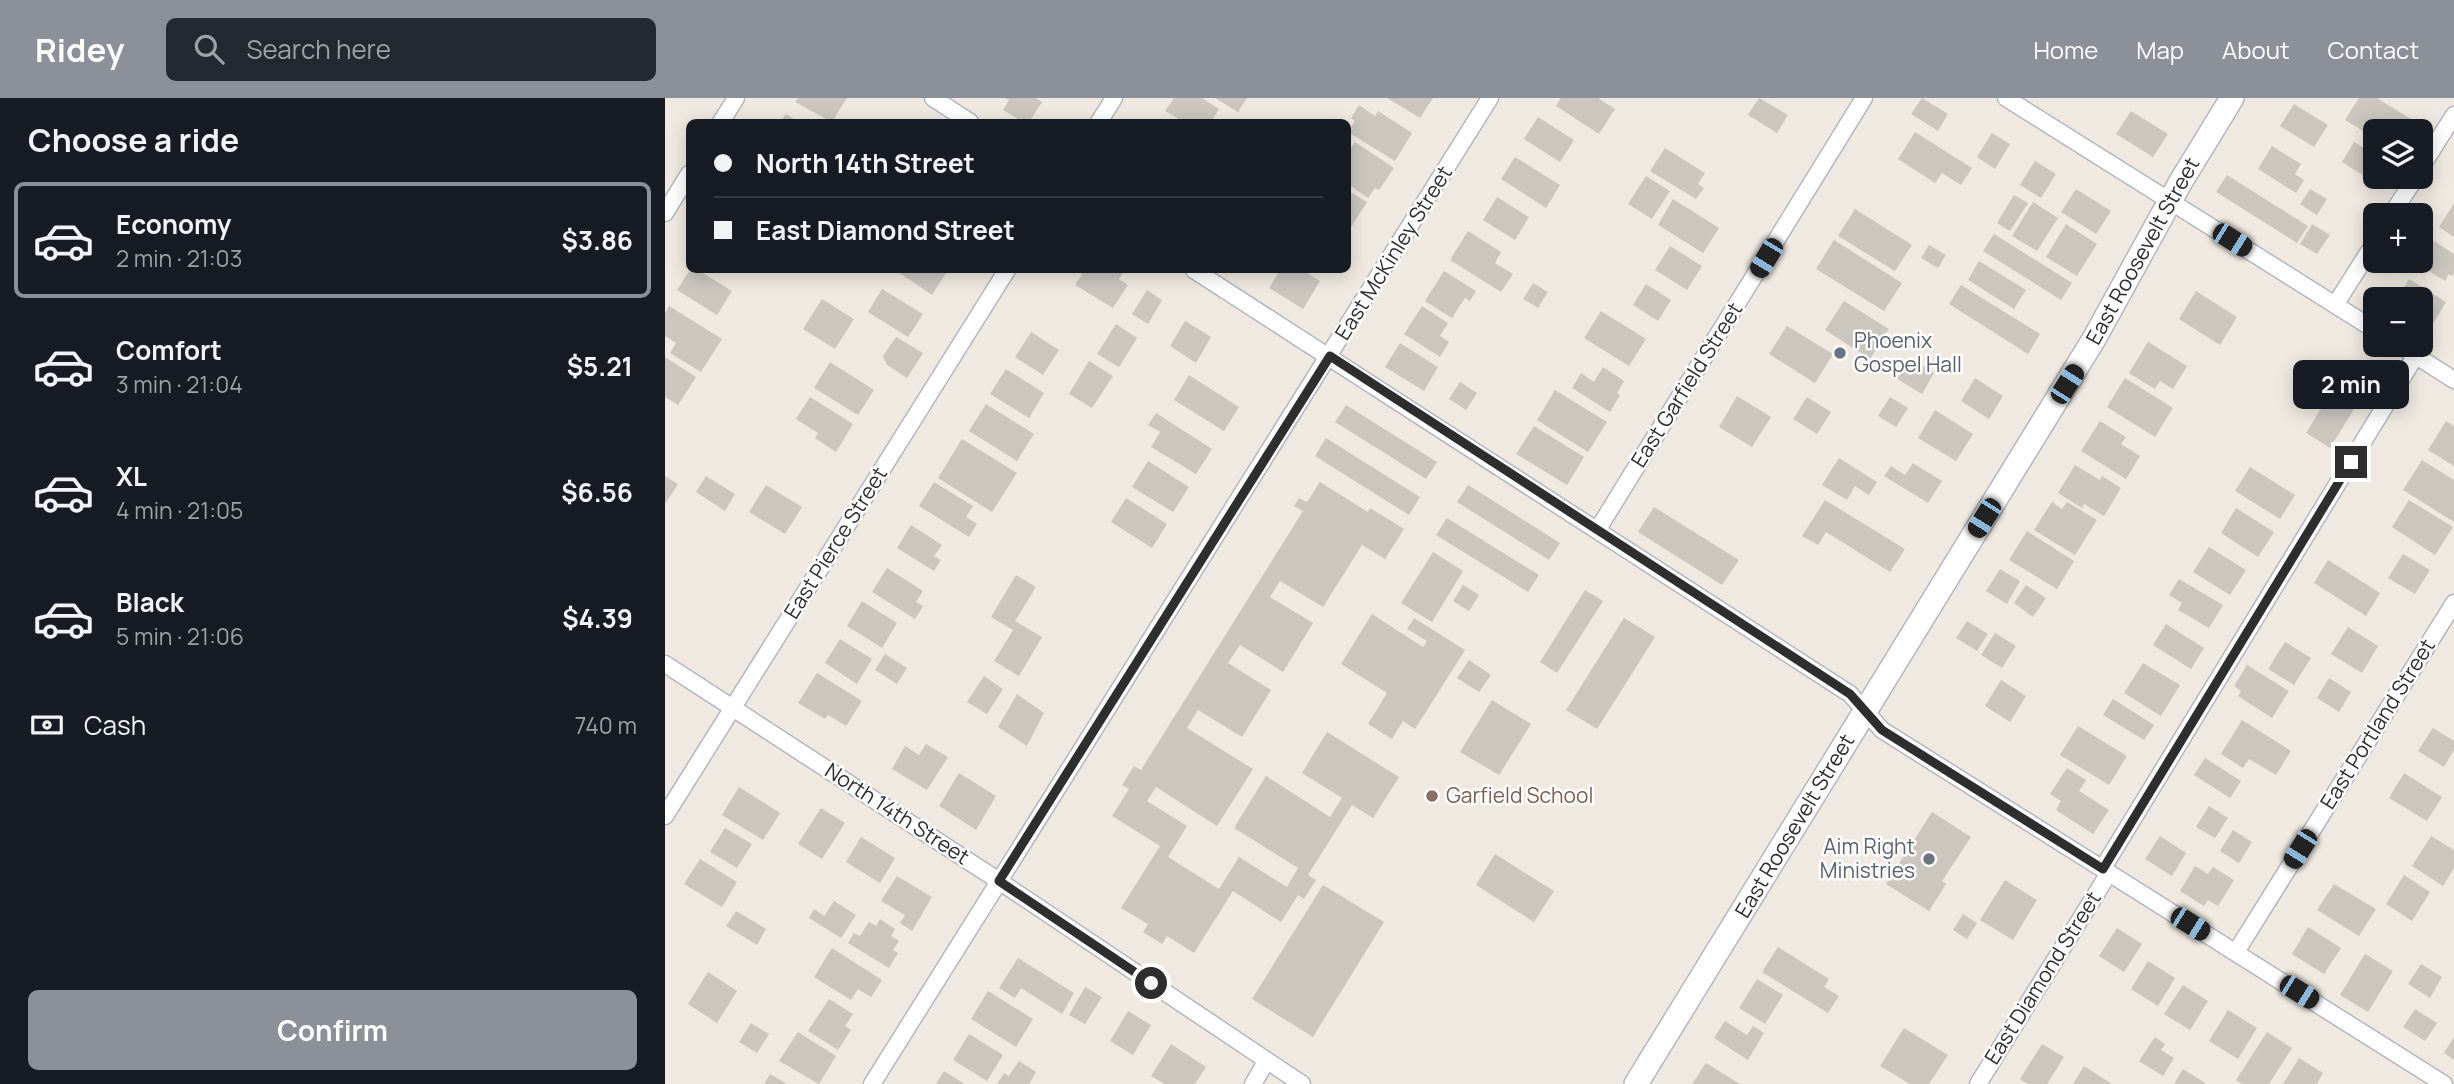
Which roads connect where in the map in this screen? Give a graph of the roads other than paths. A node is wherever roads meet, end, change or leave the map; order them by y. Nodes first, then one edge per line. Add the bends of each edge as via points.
1 (736, 98) edge
2 (933, 98) edge
3 (1114, 98) edge
4 (1490, 98) edge
5 (1864, 98) edge
6 (2006, 98) edge
7 (2232, 98) edge
8 (2454, 115) edge
9 (723, 119) edge
10 (965, 119) edge
11 (1101, 119) edge
12 (2433, 148) edge
13 (686, 179) edge
14 (2170, 201) junction
15 (665, 213) edge
16 (2363, 261) edge
17 (1005, 273) edge
18 (1199, 273) edge
19 (2335, 305) junction
20 (2363, 322) edge
21 (1330, 356) junction
22 (2415, 357) edge
23 (2419, 357) edge
24 (2454, 380) edge
25 (1598, 529) junction
26 (2454, 603) edge
27 (665, 664) edge
28 (733, 707) junction
29 (1864, 712) junction
30 (665, 816) edge
31 (2106, 871) junction
32 (999, 881) junction
33 (2236, 953) junction
34 (1266, 1062) junction
35 (872, 1084) edge
36 (1253, 1084) edge
37 (1302, 1084) edge
38 (1636, 1084) edge
39 (1977, 1084) edge
40 (2444, 1084) edge

1 - 9 street
2 - 10 street
3 - 11 street
4 - 21 street, East McKinley Street
5 - 25 street, East Garfield Street
6 - 14 street
7 - 14 street, East Roosevelt Street
8 - 12 street
13 - 15 street
14 - 19 street
14 - 29 street, East Roosevelt Street via 2094,339
16 - 19 street
17 - 28 street, East Pierce Street
18 - 21 street
19 - 20 street
21 - 25 street
21 - 32 street, East McKinley Street
22 - 31 street, East Diamond Street
23 - 24 street
25 - 29 street via 1850,694
26 - 33 street, East Portland Street
27 - 28 street, North 14th Street
28 - 30 street, East Pierce Street
28 - 32 street, North 14th Street
29 - 31 street via 1882,730
29 - 38 street, East Roosevelt Street
31 - 33 street
31 - 39 street, East Diamond Street
32 - 34 street, North 14th Street
32 - 35 street, East McKinley Street
33 - 40 street
34 - 36 street
34 - 37 street, North 14th Street

